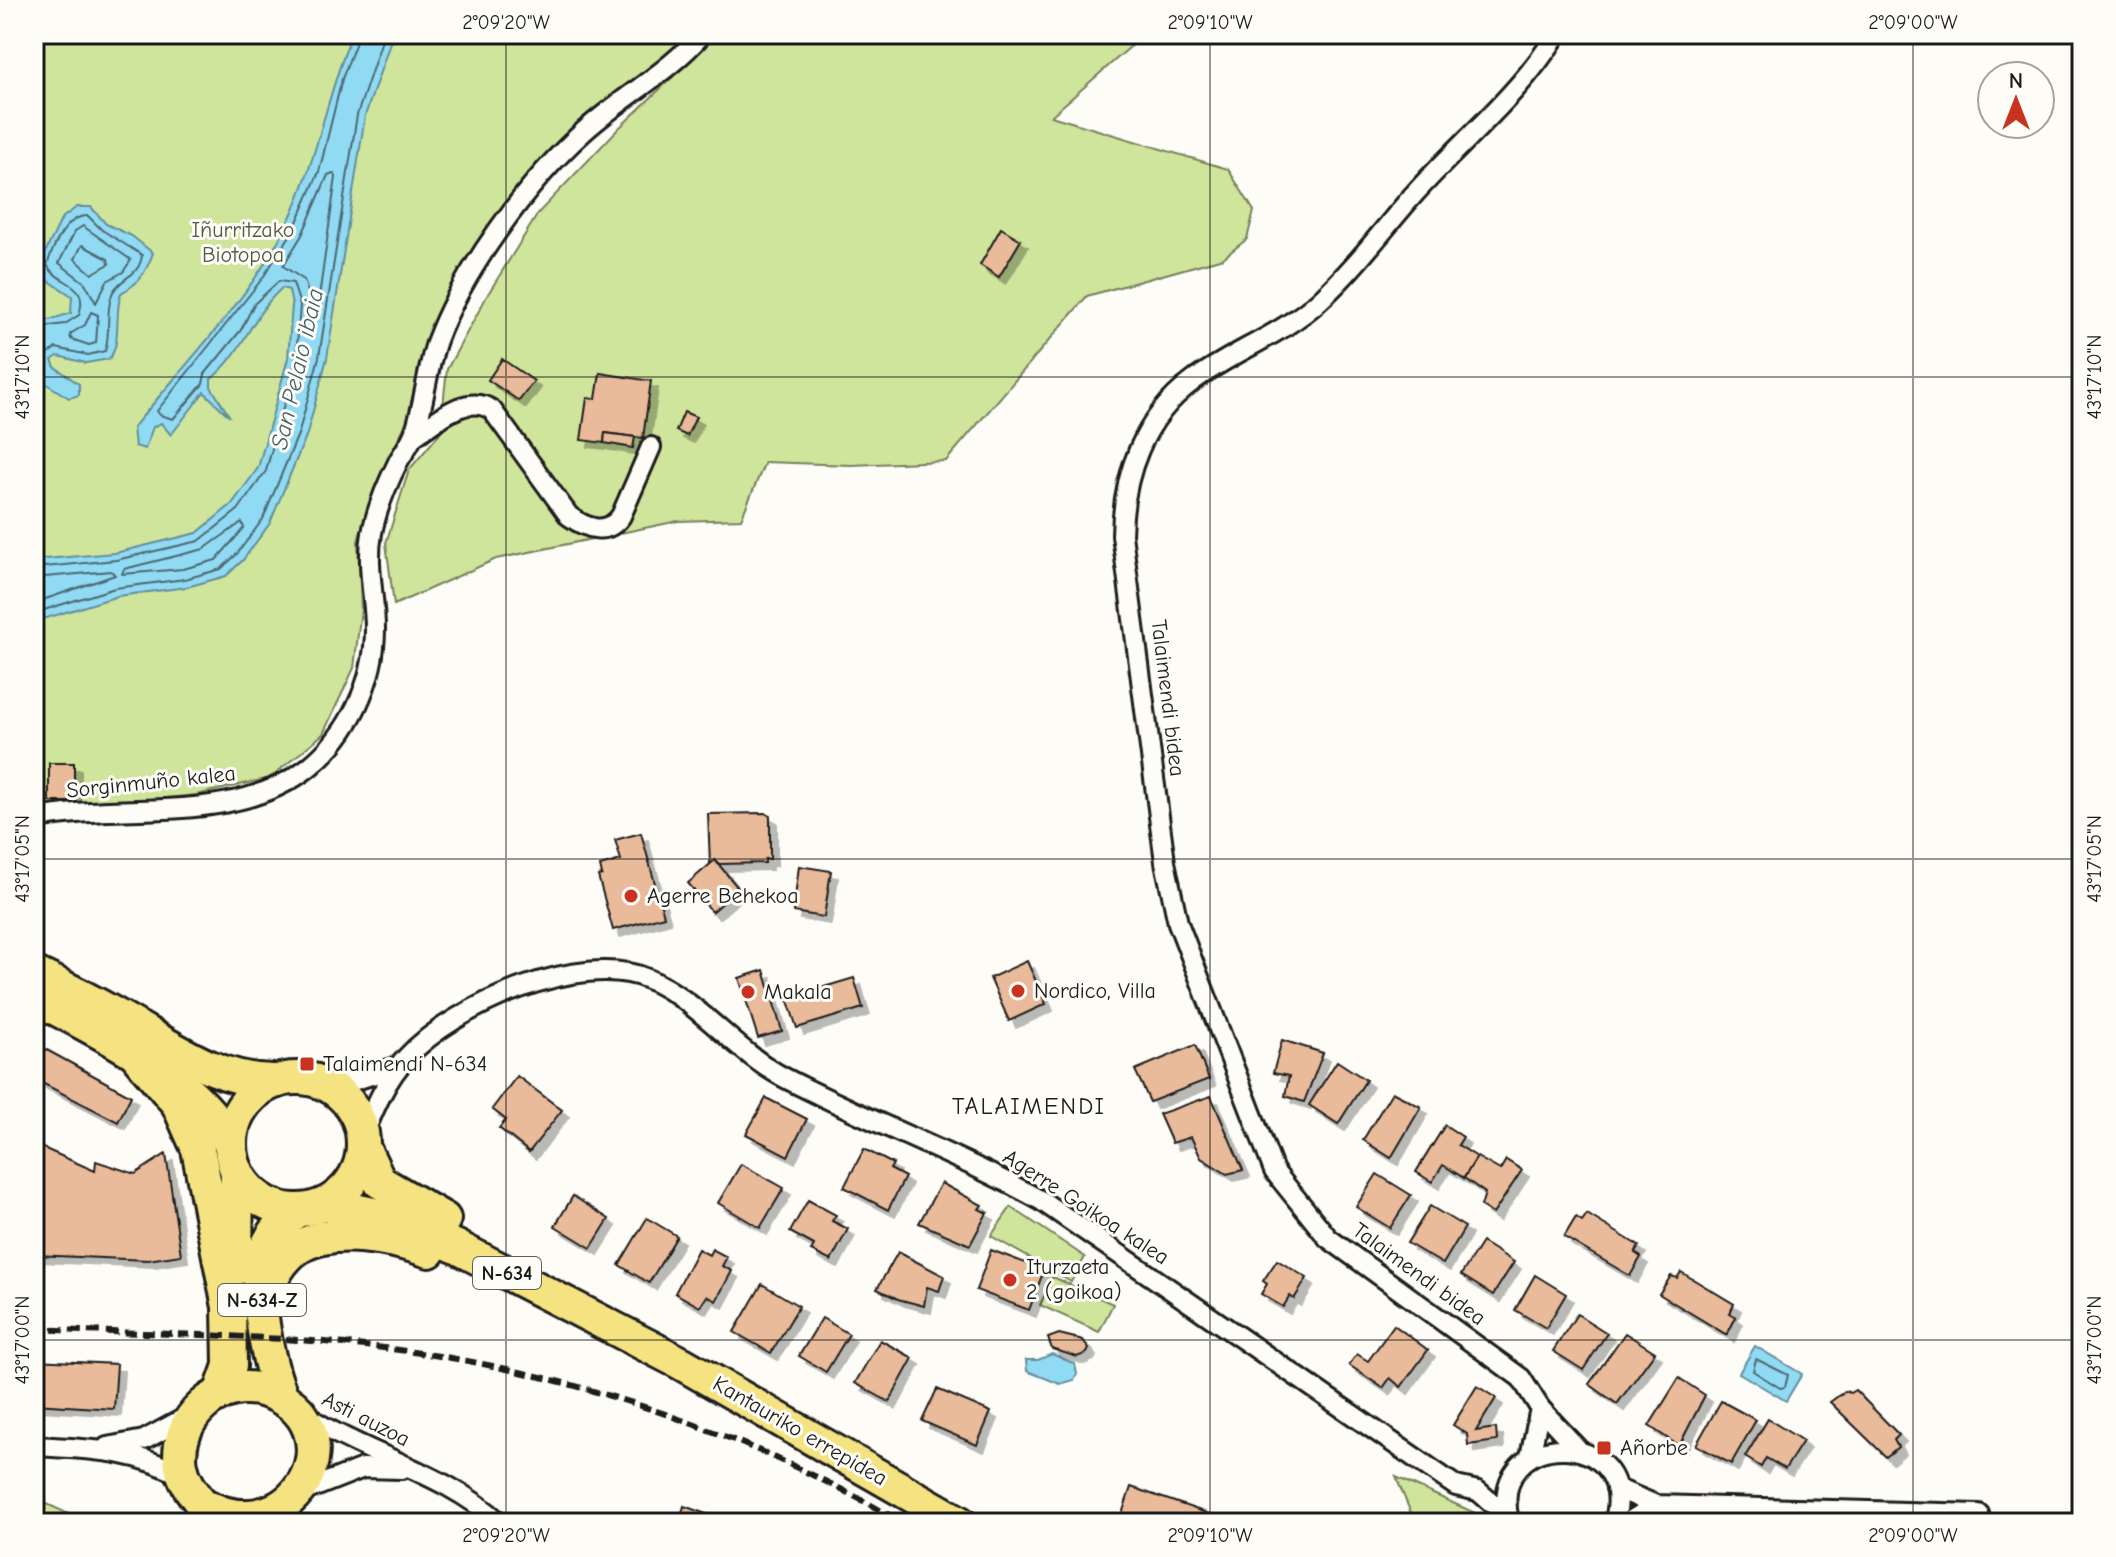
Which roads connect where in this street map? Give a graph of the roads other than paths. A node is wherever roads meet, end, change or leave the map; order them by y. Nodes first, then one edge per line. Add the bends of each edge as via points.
1 (702, 34) edge
2 (1557, 34) edge
3 (413, 437) junction
4 (651, 447) dead end
5 (34, 819) edge
6 (35, 979) edge
7 (139, 1058) junction
8 (399, 1066) junction
9 (278, 1081) junction
10 (331, 1088) junction
11 (363, 1142) junction
12 (234, 1158) junction
13 (311, 1207) junction
14 (513, 1276) junction
15 (262, 1298) junction
16 (681, 1363) junction
17 (215, 1391) junction
18 (290, 1404) junction
19 (1540, 1408) junction
20 (34, 1446) edge
21 (1577, 1448) junction
22 (89, 1449) junction
23 (1530, 1457) junction
24 (414, 1471) junction
25 (1513, 1478) junction
26 (1616, 1488) junction
27 (1478, 1491) junction
28 (201, 1502) edge
29 (1656, 1505) junction
30 (284, 1509) edge
31 (1979, 1514) dead end
32 (1509, 1520) edge
33 (500, 1523) edge
34 (960, 1523) edge
35 (1614, 1523) edge
36 (1627, 1523) edge

1 - 3 street, Sorginmuño kalea via 652,81 576,139 481,256 438,339
2 - 19 street, Talaimendi bidea via 1516,90 1417,191 1334,287 1288,327 1193,381 1165,409 1131,466 1122,535 1165,862 1178,923 1274,1171 1328,1238 1514,1371
3 - 4 street via 470,402 484,404 569,516 600,529 621,516
3 - 5 street, Sorginmuño kalea via 379,504 372,536 375,632 364,686 348,723 323,754 280,787 243,798
6 - 7 highway, N-634
6 - 9 highway, N-634 via 207,1067 245,1079
7 - 12 highway, N-634 via 204,1104 221,1124
7 - 17 highway via 178,1104 198,1149 226,1284
8 - 10 street
8 - 11 street
8 - 27 street, Agerre Goikoa kalea via 438,1028 499,996 583,971 616,970 647,978 785,1078 1042,1201 1456,1486
9 - 10 highway, N-634 via 305,1078
9 - 12 highway via 244,1105 234,1124
10 - 11 highway, N-634 via 347,1100
11 - 13 highway via 352,1180
11 - 16 highway, N-634 via 380,1182 396,1194 507,1250
12 - 13 highway, N-634 via 261,1199
12 - 17 highway, N-634-Z via 239,1326
13 - 14 highway, N-634 via 370,1211
13 - 15 highway, N-634-Z via 269,1242 262,1258
14 - 15 highway via 491,1274 419,1247 333,1237 299,1247 276,1271
14 - 16 highway, N-634
15 - 18 highway, N-634-Z via 268,1359
16 - 34 highway, Kantauriko errepidea / N-634
17 - 18 highway via 252,1389
17 - 22 street via 144,1440
17 - 28 highway via 188,1423 180,1451
18 - 24 street, Asti auzoa via 326,1429
18 - 30 highway via 312,1441 313,1459
19 - 21 street, Talaimendi bidea
19 - 23 street
20 - 22 street
21 - 23 street
21 - 26 street, Talaimendi bidea via 1598,1460
22 - 28 street via 165,1466
23 - 25 street
24 - 30 street, Asti auzoa via 363,1468
24 - 33 street, Asti auzoa via 475,1502
25 - 27 street
25 - 32 street via 1506,1498
26 - 29 street
26 - 35 street
27 - 32 street, Agerre Goikoa kalea
28 - 30 highway via 238,1521 259,1520
29 - 31 street
29 - 36 street

